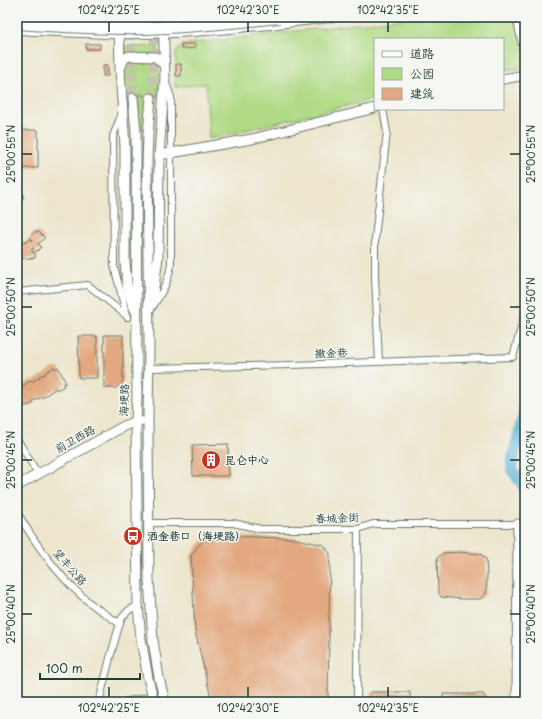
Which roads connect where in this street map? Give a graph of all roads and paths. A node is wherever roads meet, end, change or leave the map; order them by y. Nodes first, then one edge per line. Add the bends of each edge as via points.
1 (119, 17) edge
2 (163, 17) edge
3 (280, 17) edge
4 (346, 17) edge
5 (516, 17) edge
6 (17, 23) edge
7 (17, 31) edge
8 (163, 34) junction
9 (119, 35) junction
10 (525, 58) edge
11 (164, 65) junction
12 (120, 70) junction
13 (525, 75) edge
14 (165, 78) junction
15 (504, 79) edge
16 (133, 98) tunnel mouth
17 (151, 98) tunnel mouth
18 (374, 108) edge
19 (123, 110) junction
20 (383, 110) edge
21 (172, 154) junction
22 (159, 155) junction
23 (17, 292) edge
24 (525, 313) edge
25 (148, 314) junction
26 (127, 317) junction
27 (137, 317) junction
28 (379, 362) junction
29 (149, 368) junction
30 (148, 420) junction
31 (136, 421) junction
32 (17, 439) edge
33 (38, 474) junction
34 (17, 486) edge
35 (17, 512) edge
36 (149, 523) junction
37 (522, 524) edge
38 (358, 529) junction
39 (138, 606) junction
40 (120, 624) junction
41 (521, 648) edge
42 (153, 699) edge
43 (99, 702) edge
44 (124, 702) edge
45 (166, 702) edge
46 (357, 702) edge
47 (517, 702) edge

1 - 9 main road
2 - 8 main road
3 - 6 highway, bridge via 145,28
4 - 8 street via 230,30
5 - 10 street
7 - 9 street
8 - 9 street
8 - 11 main road
9 - 12 main road
11 - 12 main road via 156,57 129,56 124,59
11 - 14 main road
12 - 19 main road
13 - 15 main road
14 - 21 street via 171,97
14 - 22 main road
16 - 27 main road, 海埂路 via 136,132
17 - 25 main road via 147,162
18 - 21 main road via 252,139
19 - 26 street via 113,136 114,266
19 - 27 main road via 125,263 128,293
20 - 28 street via 387,132 375,238
21 - 22 main road
21 - 25 street via 170,273
22 - 25 main road via 158,257 154,292
23 - 26 street via 88,285
24 - 28 street, 撒金巷 via 513,357
25 - 29 main road
26 - 27 street
27 - 31 main road, 海埂路
28 - 29 street, 撒金巷
29 - 30 main road
30 - 31 main road, 前卫西路
30 - 36 main road
31 - 33 main road, 前卫西路
31 - 39 main road, 海埂路
32 - 33 street
33 - 34 main road, 前卫西路
35 - 40 street, 望丰公路 via 30,534 65,579
36 - 38 street, 春城金街 via 233,523 261,528
36 - 45 main road via 149,579 153,633 159,678
37 - 38 street, 春城金街 via 374,524
37 - 41 main road
38 - 46 street
39 - 40 street via 129,610
39 - 42 main road, 海埂路 via 141,639
40 - 43 street
41 - 47 main road
42 - 44 street

